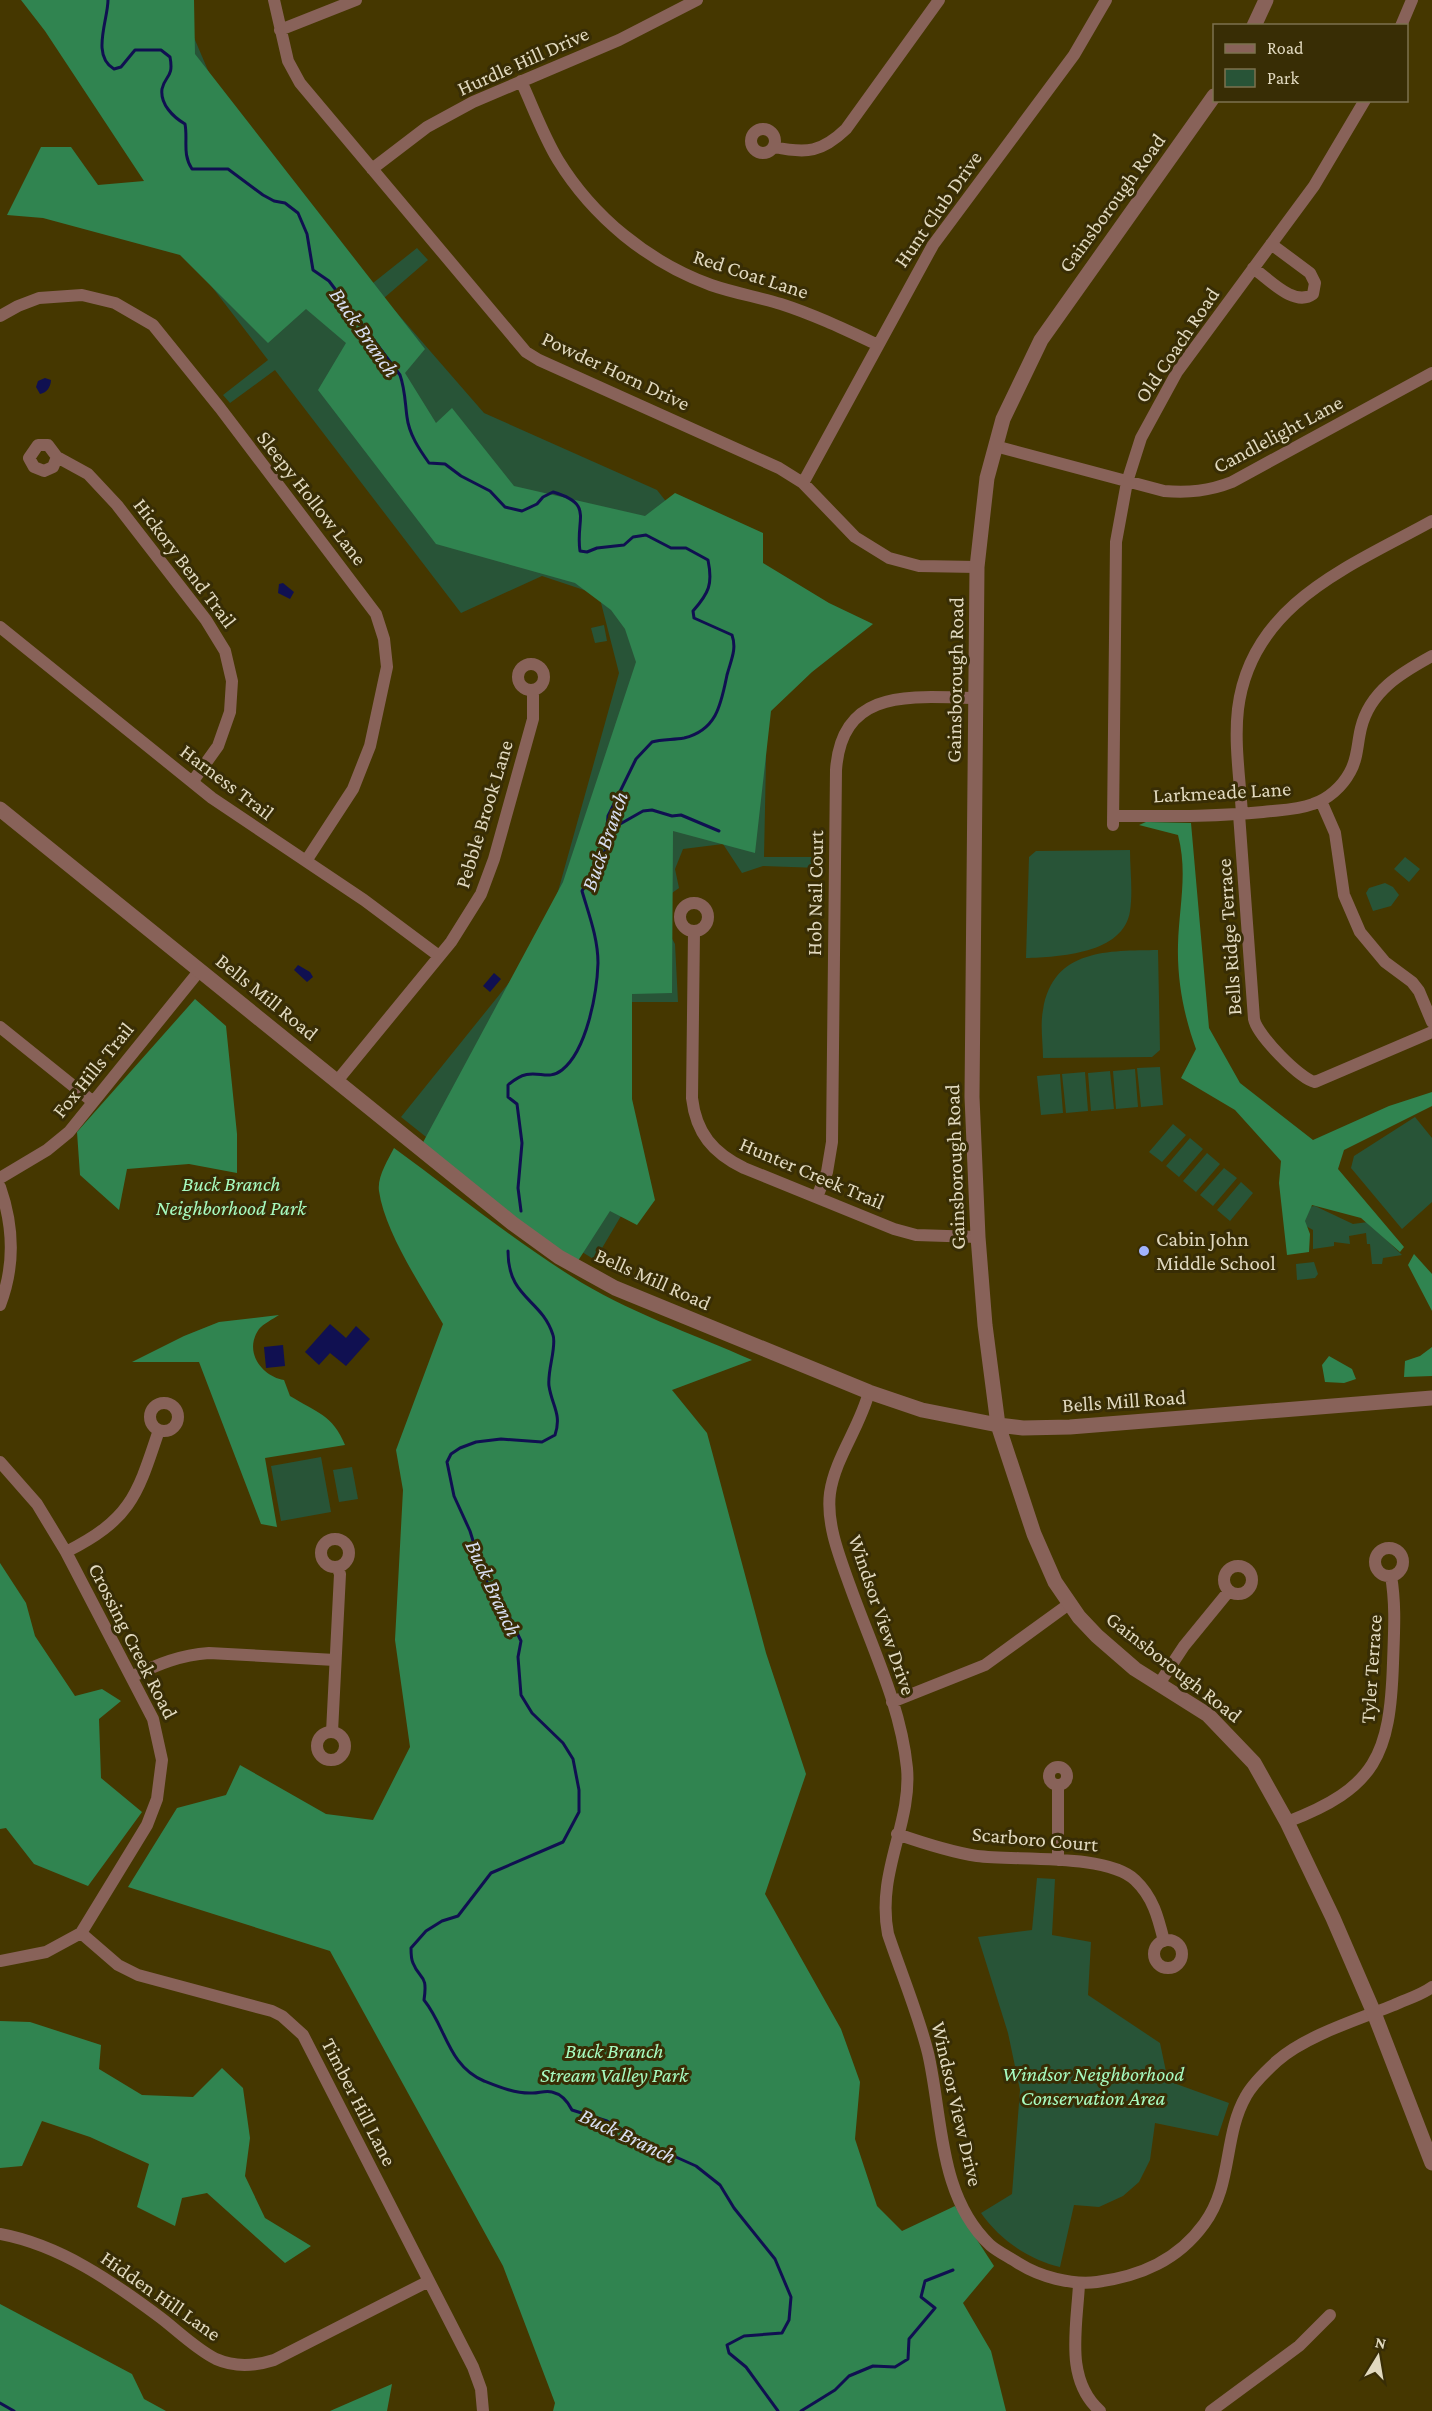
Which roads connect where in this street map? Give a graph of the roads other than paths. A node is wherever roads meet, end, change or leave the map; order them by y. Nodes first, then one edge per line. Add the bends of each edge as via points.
1 (274, 0) edge
2 (356, 0) edge
3 (697, 0) edge
4 (939, 0) edge
5 (1106, 0) edge
6 (1266, 0) edge
7 (1412, 0) edge
8 (1255, 24) edge
9 (1402, 24) edge
10 (280, 30) junction
11 (521, 81) junction
12 (1213, 99) edge
13 (1364, 102) edge
14 (774, 147) dead end
15 (372, 169) junction
16 (1270, 244) junction
17 (1254, 268) junction
18 (0, 316) edge
19 (878, 345) junction
20 (1432, 373) edge
21 (995, 446) junction
22 (57, 457) dead end
23 (1127, 482) junction
24 (803, 483) junction
25 (1432, 521) edge
26 (977, 567) junction
27 (0, 627) edge
28 (1432, 656) edge
29 (533, 690) dead end
30 (976, 698) junction
31 (193, 781) junction
32 (1321, 801) junction
33 (0, 809) edge
34 (1241, 814) junction
35 (1113, 820) joint
36 (306, 861) junction
37 (694, 931) dead end
38 (439, 956) junction
39 (200, 969) junction
40 (1432, 1022) edge
41 (0, 1027) edge
42 (1432, 1032) edge
43 (337, 1081) junction
44 (92, 1101) junction
45 (0, 1178) edge
46 (0, 1187) edge
47 (817, 1197) junction
48 (978, 1237) junction
49 (0, 1305) edge
50 (869, 1392) junction
51 (1432, 1398) edge
52 (998, 1425) junction
53 (159, 1430) dead end
54 (0, 1462) edge
55 (66, 1552) junction
56 (337, 1567) dead end
57 (1391, 1576) dead end
58 (1229, 1591) dead end
59 (1069, 1604) junction
60 (335, 1660) junction
61 (133, 1676) junction
62 (1160, 1684) junction
63 (892, 1702) junction
64 (332, 1732) dead end
65 (1058, 1785) dead end
66 (1287, 1822) junction
67 (897, 1834) junction
68 (1058, 1860) junction
69 (81, 1933) junction
70 (1164, 1941) dead end
71 (0, 1961) edge
72 (1432, 1987) edge
73 (1374, 2013) junction
74 (1432, 2163) edge
75 (0, 2234) edge
76 (429, 2281) junction
77 (1079, 2284) junction
78 (1330, 2315) dead end
79 (483, 2411) edge
80 (1100, 2411) edge
81 (1211, 2411) edge

1 - 10 street, Powder Horn Drive
2 - 10 street
3 - 11 street, Hurdle Hill Drive via 620,40
4 - 14 street via 832,143 814,150
5 - 19 street, Hunt Club Drive via 1074,55 933,245
6 - 8 street
7 - 9 street
10 - 15 street, Powder Horn Drive via 293,73
11 - 15 street, Hurdle Hill Drive via 427,127
11 - 19 street, Red Coat Lane via 566,172 594,208 623,236 693,278 803,311
12 - 21 street, Gainsborough Road via 1041,340 1013,393
13 - 16 street, Old Coach Road via 1331,160
15 - 24 street, Powder Horn Drive via 515,341 532,356 756,455
16 - 17 street, Old Coach Road
16 - 17 street via 1310,273 1315,283 1313,294 1303,299 1293,296
17 - 23 street, Old Coach Road via 1170,384 1141,438
18 - 36 street, Sleepy Hollow Lane via 39,298 82,295 115,303 153,325 376,614 387,667 370,746 353,789
19 - 24 street, Hunt Club Drive
20 - 23 street, Candlelight Lane via 1214,489 1164,492
21 - 23 street, Candlelight Lane
21 - 26 street, Gainsborough Road via 981,518
22 - 31 street, Hickory Bend Trail via 88,474 117,505 206,620 225,651 232,681 230,712 218,746
23 - 35 street, Old Coach Road via 1115,564
24 - 26 street, Powder Horn Drive via 855,537 889,558 919,566
25 - 34 street, Bells Ridge Terrace via 1314,588 1268,632 1251,662 1238,708
26 - 30 street, Gainsborough Road
27 - 31 street, Harness Trail
28 - 32 street, Larkmeade Lane via 1395,678 1377,697 1364,719 1350,773
29 - 38 street, Pebble Brook Lane via 533,719 489,876 473,910
30 - 47 street, Hob Nail Court via 902,697 882,701 858,715 840,744 836,770 832,1142 827,1172
30 - 48 street, Gainsborough Road via 972,1107
31 - 36 street, Harness Trail via 245,822
32 - 34 street, Larkmeade Lane via 1299,808
32 - 40 street via 1335,833 1344,895 1360,932 1385,962 1412,982
33 - 39 street, Bells Mill Road
34 - 35 street, Larkmeade Lane
34 - 42 street, Bells Ridge Terrace via 1254,1019 1260,1032 1303,1078 1315,1082
36 - 38 street, Harness Trail
37 - 47 street, Hunter Creek Trail via 692,1098 698,1125 712,1147 725,1158
38 - 43 street, Pebble Brook Lane
39 - 43 street, Bells Mill Road
39 - 44 street, Fox Hills Trail
41 - 44 street
43 - 50 street, Bells Mill Road via 512,1223 574,1267 636,1297
44 - 45 street, Fox Hills Trail via 59,1142
46 - 49 street via 12,1241 8,1281
47 - 48 street, Hunter Creek Trail via 916,1235
48 - 52 street, Gainsborough Road
50 - 52 street, Bells Mill Road via 922,1410
50 - 63 street, Windsor View Drive via 864,1413 835,1474 831,1514 841,1560
51 - 52 street, Bells Mill Road via 1070,1427
52 - 59 street, Gainsborough Road via 1034,1534
53 - 55 street via 142,1480 122,1513 94,1537
54 - 55 street, Crossing Creek Road via 37,1504
55 - 61 street, Crossing Creek Road
56 - 60 street via 340,1574
57 - 66 street, Tyler Terrace via 1395,1602 1392,1703 1384,1744 1370,1769 1346,1792
58 - 62 street via 1184,1646
59 - 62 street, Gainsborough Road via 1097,1636
59 - 63 street via 985,1665
60 - 61 street via 189,1654
60 - 64 street
61 - 69 street, Crossing Creek Road via 157,1730 162,1760 160,1785 147,1825
62 - 66 street, Gainsborough Road via 1208,1716 1237,1744 1254,1763
63 - 67 street, Windsor View Drive via 907,1770
65 - 68 street
66 - 73 street, Gainsborough Road
67 - 68 street, Scarboro Court via 977,1856
67 - 77 street, Windsor View Drive via 885,1882 885,1918 928,2051 946,2162 957,2197 972,2224 992,2246 1029,2270
68 - 70 street, Scarboro Court via 1111,1866 1134,1878 1155,1906
69 - 71 street via 46,1952
69 - 76 street, Timber Hill Lane via 118,1965 138,1975 261,2007 282,2016 303,2035
72 - 73 street, Windsor View Drive
73 - 74 street, Gainsborough Road
73 - 77 street, Windsor View Drive via 1305,2043 1279,2059 1257,2081 1236,2121 1220,2196 1185,2246 1145,2272
75 - 76 street, Hidden Hill Lane via 53,2252 106,2279 203,2351 233,2364 274,2360
76 - 79 street, Timber Hill Lane via 474,2367 482,2389
77 - 80 street via 1077,2373 1083,2389
78 - 81 street via 1299,2346

